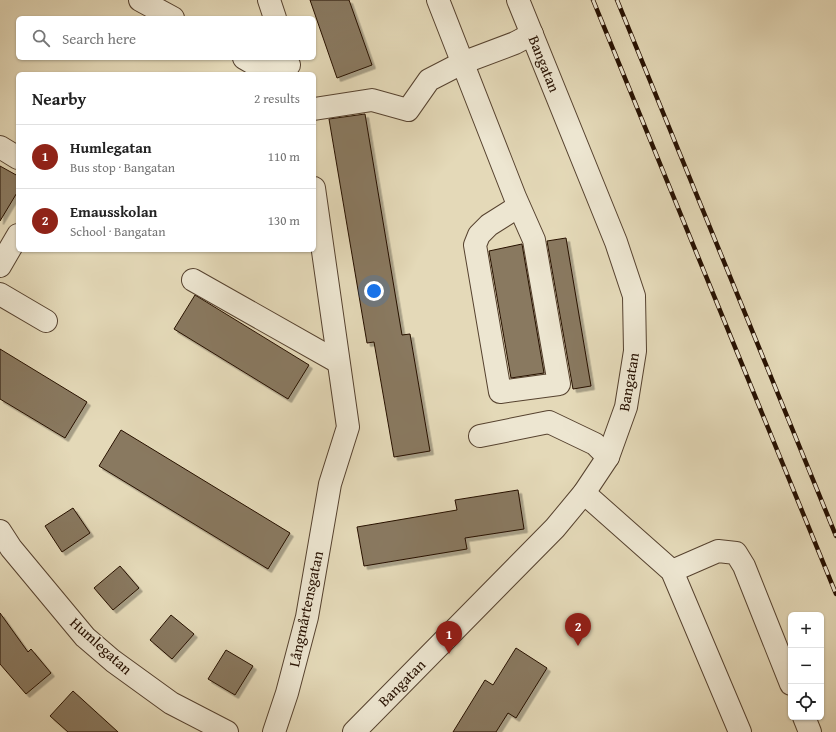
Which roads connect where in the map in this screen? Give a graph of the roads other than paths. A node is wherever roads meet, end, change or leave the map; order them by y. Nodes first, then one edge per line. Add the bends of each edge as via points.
1 (140, 0) edge
2 (270, 0) edge
3 (438, 0) edge
4 (518, 0) edge
5 (169, 16) edge
6 (274, 16) edge
7 (532, 34) junction
8 (247, 60) edge
9 (462, 63) junction
10 (289, 66) edge
11 (316, 109) edge
12 (0, 147) edge
13 (16, 157) edge
14 (519, 206) junction
15 (316, 216) edge
16 (16, 238) edge
17 (2, 257) edge
18 (193, 280) dead end
19 (0, 294) edge
20 (46, 321) dead end
21 (338, 362) junction
22 (480, 436) dead end
23 (608, 457) junction
24 (584, 493) junction
25 (0, 531) edge
26 (672, 571) junction
27 (788, 676) edge
28 (805, 720) edge
29 (227, 732) edge
30 (274, 732) edge
31 (354, 732) edge
32 (740, 732) edge
33 (810, 732) edge

1 - 5 street
2 - 6 street
3 - 9 street
4 - 7 street, Bangatan
7 - 9 street
7 - 23 street, Bangatan via 616,242 634,296 635,351 626,407
8 - 10 street via 263,69
9 - 11 street via 429,80 408,110 372,100
9 - 14 street
12 - 13 street
14 - 14 street via 490,225 479,235 475,245 500,392 559,384 534,240
15 - 21 street, Långmårtensgatan
16 - 17 street
18 - 21 street
19 - 20 street
21 - 30 street, Långmårtensgatan via 348,427 330,484 307,617
22 - 23 street via 549,422 595,444
23 - 24 street, Bangatan
24 - 26 street
24 - 31 street, Bangatan via 555,528
25 - 29 street, Humlegatan via 11,548 85,637 171,703
26 - 27 street via 718,551 736,553 744,566
26 - 32 street
28 - 33 street

